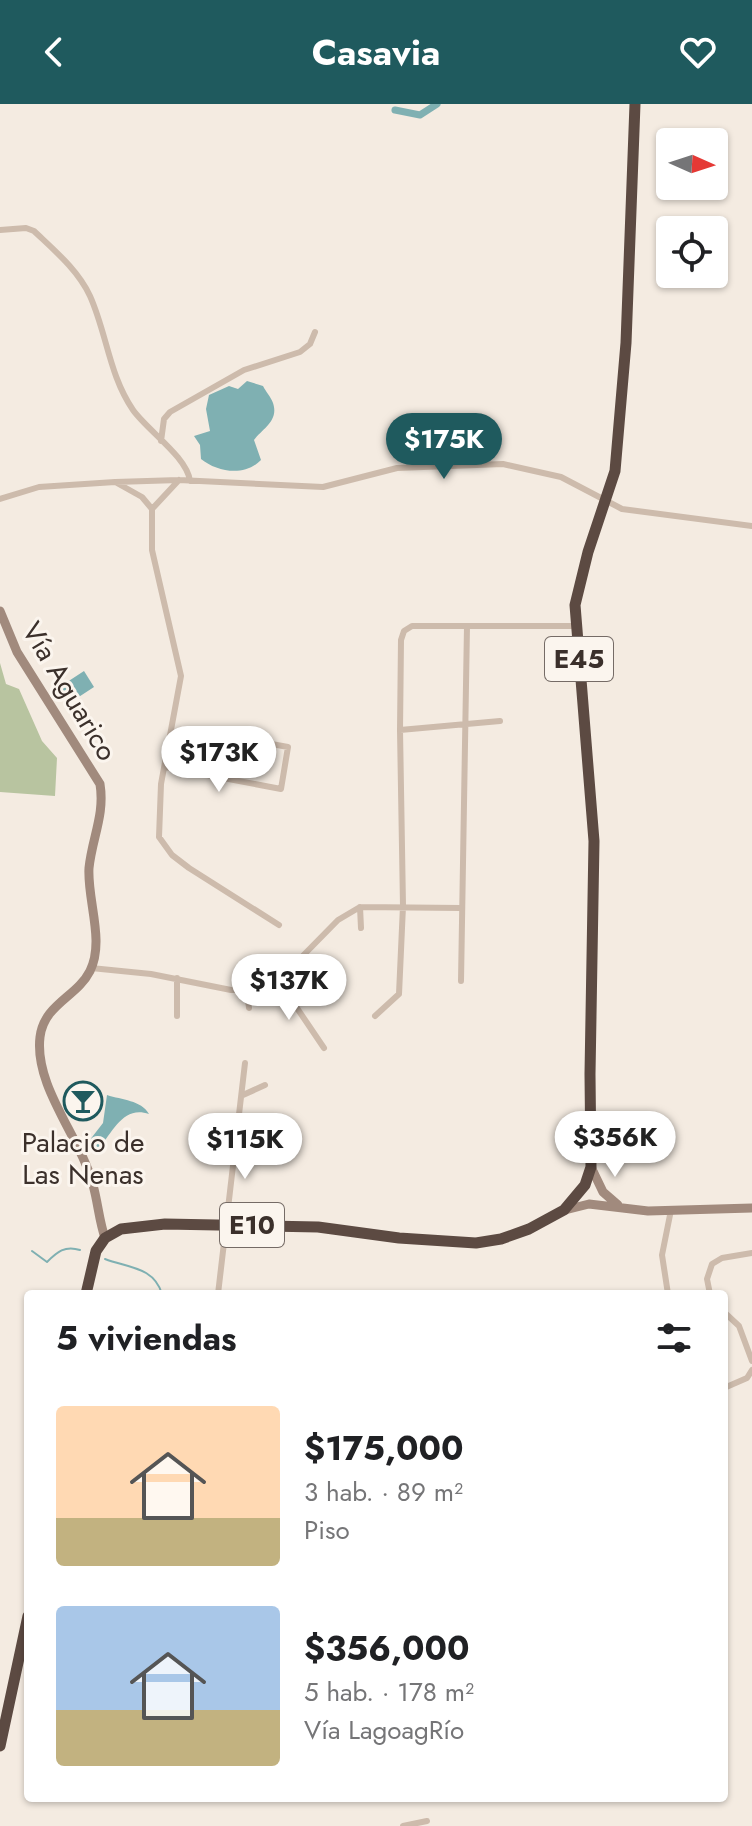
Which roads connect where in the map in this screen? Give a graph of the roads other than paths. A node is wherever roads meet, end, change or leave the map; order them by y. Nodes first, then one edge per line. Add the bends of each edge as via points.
1 (635, 104) edge
2 (0, 230) edge
3 (315, 332) dead end
4 (161, 441) junction
5 (179, 480) junction
6 (190, 481) junction
7 (115, 482) junction
8 (0, 499) edge
9 (606, 500) junction
10 (152, 509) junction
11 (752, 526) edge
12 (0, 611) edge
13 (467, 626) junction
14 (576, 626) junction
15 (500, 721) dead end
16 (466, 724) junction
17 (400, 730) junction
18 (211, 733) dead end
19 (165, 767) junction
20 (403, 906) junction
21 (360, 907) junction
22 (461, 908) junction
23 (279, 925) dead end
24 (361, 928) dead end
25 (91, 968) junction
26 (177, 978) junction
27 (278, 980) junction
28 (461, 981) dead end
29 (247, 991) junction
30 (249, 1008) dead end
31 (177, 1016) dead end
32 (375, 1016) dead end
33 (324, 1048) dead end
34 (245, 1063) dead end
35 (265, 1085) dead end
36 (243, 1095) junction
37 (591, 1167) junction
38 (621, 1207) junction
39 (752, 1208) edge
40 (564, 1210) junction
41 (671, 1210) junction
42 (225, 1224) junction
43 (105, 1238) junction
44 (752, 1253) edge
45 (87, 1290) edge
46 (218, 1290) edge
47 (667, 1290) edge
48 (709, 1290) edge
49 (728, 1316) edge
50 (752, 1361) edge
51 (752, 1370) edge
52 (728, 1386) edge
53 (24, 1635) edge
54 (0, 1746) edge
55 (427, 1821) dead end
56 (403, 1826) edge

1 - 9 highway, E45 via 622,399 615,471
2 - 4 street via 34,231 79,276 94,305 116,378 134,411
3 - 4 street via 300,352 244,370 170,412
4 - 6 street via 187,469
5 - 6 street
5 - 7 street
5 - 10 street
6 - 9 street via 323,487 397,468 503,464 561,477
7 - 8 street via 39,487
7 - 10 street
9 - 11 street via 622,509
9 - 14 highway, E45 via 578,588
10 - 19 street via 152,550 181,676
12 - 25 street, Vía Aguarico via 17,652 100,784 101,818 89,866 95,937
13 - 14 street
13 - 16 street
13 - 17 street via 412,626 404,631
14 - 37 highway, E45 via 594,841
15 - 16 street
16 - 17 street
16 - 22 street
17 - 20 street
18 - 19 street via 288,747 281,789
19 - 23 street via 158,828 164,845 189,868
20 - 21 street
20 - 22 street
20 - 32 street via 399,994
21 - 24 street
21 - 27 street via 338,920
22 - 28 street
25 - 26 street
25 - 43 street via 43,1022 40,1056 93,1183
26 - 29 street
26 - 31 street
27 - 29 street
27 - 33 street
29 - 30 street
34 - 36 street
35 - 36 street
36 - 42 street
37 - 38 street via 603,1192
37 - 40 highway, E45 via 582,1192
38 - 40 street via 589,1204
38 - 41 street
39 - 41 street
40 - 42 highway, E10 via 513,1235 476,1243 318,1227
41 - 47 street via 662,1255
42 - 43 highway, E10 via 135,1226
42 - 46 street
43 - 45 highway via 96,1251
44 - 48 street via 712,1264
49 - 50 street via 739,1326
51 - 52 street
53 - 54 highway
55 - 56 street

